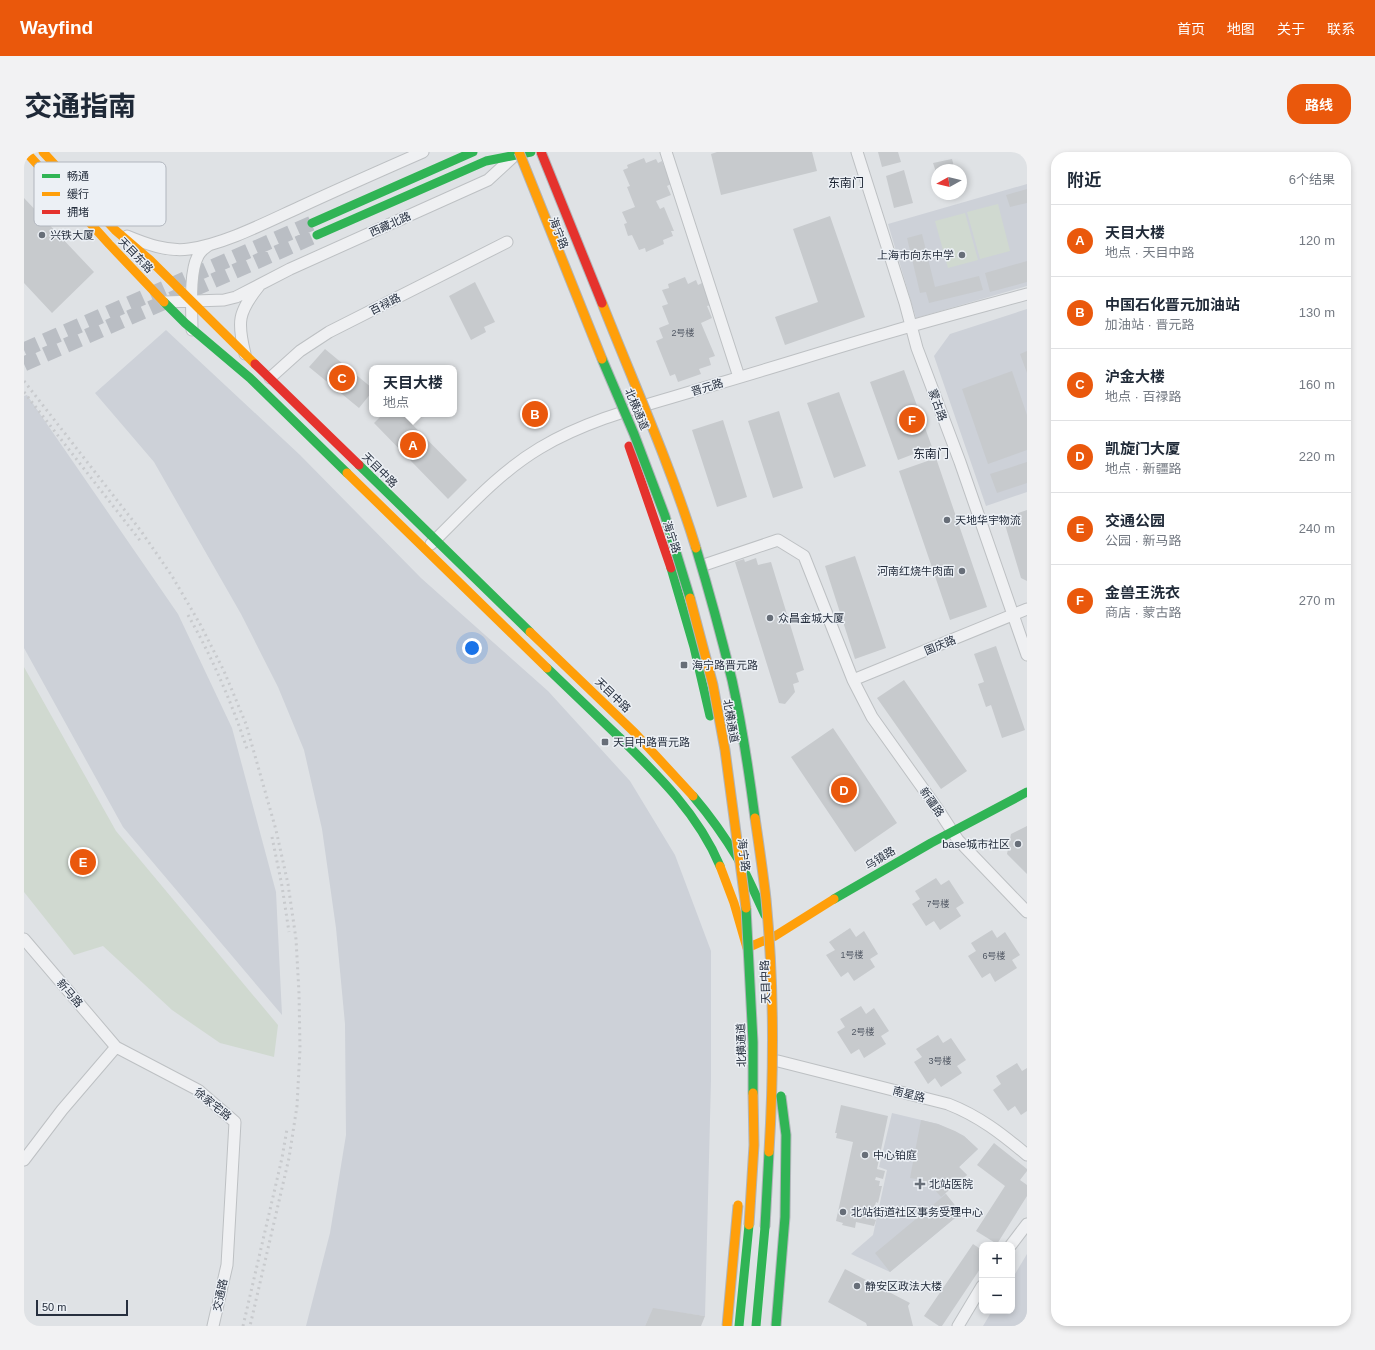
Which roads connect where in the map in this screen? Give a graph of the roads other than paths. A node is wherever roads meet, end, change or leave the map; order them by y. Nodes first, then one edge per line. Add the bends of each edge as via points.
1 (26, 152) edge
2 (43, 152) edge
3 (423, 152) edge
4 (473, 152) edge
5 (530, 152) edge
6 (541, 152) edge
7 (547, 152) edge
8 (666, 152) edge
9 (857, 152) edge
10 (516, 153) edge
11 (35, 162) edge
12 (52, 162) edge
13 (312, 223) tunnel mouth
14 (93, 226) edge
15 (111, 226) edge
16 (115, 230) junction
17 (317, 235) tunnel mouth
18 (507, 242) dead end
19 (213, 243) junction
20 (193, 277) junction
21 (261, 284) junction
22 (1027, 294) edge
23 (218, 301) junction
24 (165, 302) junction
25 (192, 302) junction
26 (911, 326) junction
27 (192, 330) junction
28 (245, 354) junction
29 (739, 377) junction
30 (270, 378) junction
31 (649, 404) junction
32 (618, 414) junction
33 (435, 540) junction
34 (425, 550) junction
35 (707, 564) junction
36 (1027, 609) edge
37 (1013, 615) junction
38 (1027, 655) edge
39 (853, 680) junction
40 (1027, 792) edge
41 (952, 831) junction
42 (731, 847) junction
43 (1027, 912) edge
44 (774, 936) junction
45 (24, 939) edge
46 (747, 948) junction
47 (773, 1040) junction
48 (753, 1042) junction
49 (116, 1047) junction
50 (778, 1061) junction
51 (745, 1119) dead end
52 (1027, 1156) edge
53 (24, 1160) edge
54 (738, 1195) dead end
55 (1027, 1224) edge
56 (1013, 1242) edge
57 (226, 1265) joint
58 (979, 1291) edge
59 (213, 1326) edge
60 (726, 1326) edge
61 (733, 1326) edge
62 (739, 1326) edge
63 (756, 1326) edge
64 (763, 1326) edge
65 (776, 1326) edge
66 (958, 1326) edge

1 - 11 main road, 天目东路
2 - 12 main road, 天目东路
3 - 19 street via 268,222
4 - 13 main road
5 - 10 main road, 西藏北路
6 - 47 main road, 北横通道, bridge via 653,426 684,509 712,602 732,681 758,838 766,900
7 - 31 main road, 海宁路
8 - 29 street
9 - 26 street, 蒙古路
10 - 17 main road, 西藏北路 via 486,161
10 - 21 street, 西藏北路 via 488,180
10 - 32 main road, 海宁路
10 - 48 main road, 北横通道, bridge via 634,434 665,516 693,608 713,685 738,840 746,902
14 - 24 main road, 天目东路
15 - 16 main road, 天目东路
16 - 19 street via 139,241 164,248 188,249
16 - 25 main road, 天目中路
18 - 30 street, 百禄路 via 329,332 300,352
19 - 20 street via 198,256
20 - 23 street via 201,294
20 - 25 street
21 - 23 street, 西藏北路 via 236,297
21 - 28 street, 西藏北路 via 249,300 241,318 239,327
22 - 26 street, 晋元路
23 - 25 street, 西藏北路
24 - 25 street, 西藏北路
24 - 27 main road, 天目中路
25 - 27 street
25 - 28 main road, 天目中路
26 - 29 street, 晋元路
26 - 37 street, 蒙古路
27 - 34 main road, 天目中路 via 238,367
28 - 30 main road, 天目中路
29 - 31 street, 晋元路
30 - 33 main road, 天目中路
31 - 32 street, 晋元路
31 - 35 main road, 海宁路 via 660,427
32 - 33 street, 晋元路 via 583,426 525,458 485,491
32 - 42 main road, 海宁路 via 684,610 709,710
33 - 34 street, 晋元路
33 - 42 main road, 天目中路 via 662,761 693,794
34 - 46 main road, 天目中路 via 653,770 681,802 703,832 718,860 730,889
35 - 39 street, 新疆路 via 778,540 804,556
35 - 44 main road, 海宁路 via 729,639 742,703 765,845
36 - 37 street, 国庆路
37 - 38 street, 蒙古路
37 - 39 street, 国庆路
39 - 41 street, 新疆路 via 872,717
40 - 41 main road, 乌镇路
41 - 43 street, 新疆路 via 966,850
41 - 44 main road, 乌镇路
42 - 44 main road, 天目中路
42 - 46 main road, 海宁路
44 - 46 main road, 乌镇路
44 - 50 main road, 天目中路 via 778,981
45 - 49 street, 新马路
46 - 61 main road, 天目中路 via 749,1131
47 - 63 main road, 北横通道, bridge via 770,1150
47 - 65 main road, bridge via 786,1135 785,1217
48 - 51 main road, bridge
48 - 62 main road, 北横通道, bridge via 754,1145
49 - 53 street via 62,1110
49 - 57 street, 徐家宅路 via 198,1090 235,1122
50 - 52 street, 南星路 via 928,1098 965,1110 1002,1134
50 - 64 main road, 天目中路 via 768,1279
54 - 60 main road, bridge
55 - 56 street
57 - 59 street, 交通路
58 - 66 street

